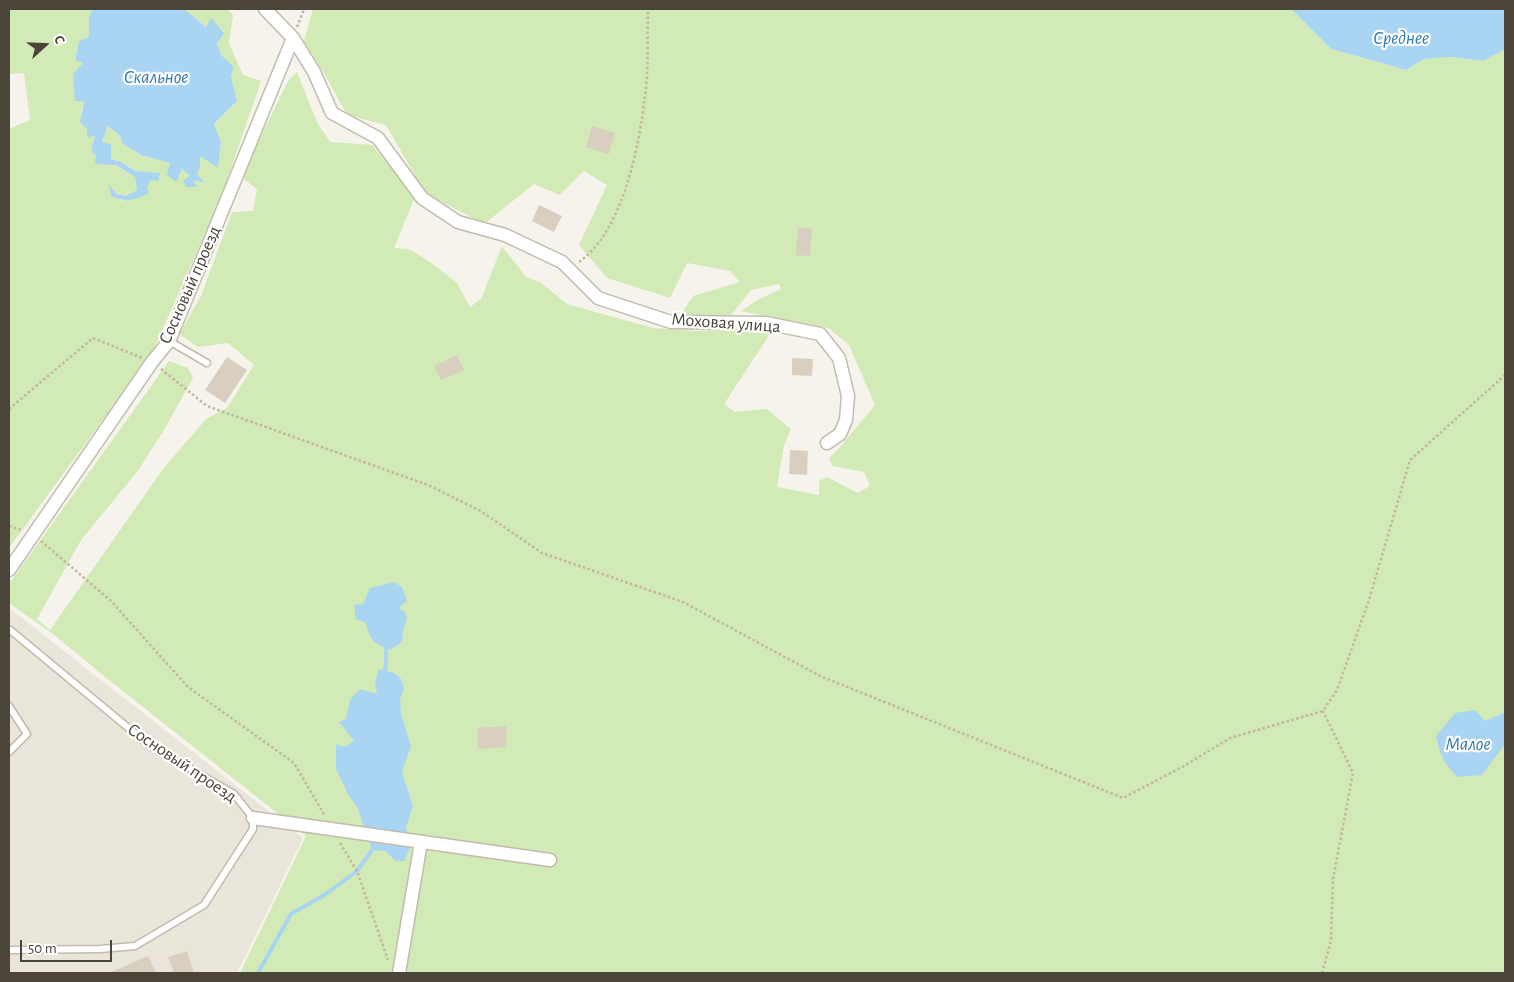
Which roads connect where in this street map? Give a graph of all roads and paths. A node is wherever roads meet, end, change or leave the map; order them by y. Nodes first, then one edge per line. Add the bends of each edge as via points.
1 (265, 9) edge
2 (304, 9) edge
3 (648, 9) edge
4 (293, 38) junction
5 (569, 270) junction
6 (169, 341) junction
7 (152, 362) junction
8 (207, 363) dead end
9 (1505, 375) edge
10 (9, 409) edge
11 (827, 443) dead end
12 (9, 526) edge
13 (33, 533) junction
14 (9, 570) edge
15 (9, 630) edge
16 (9, 706) edge
17 (1322, 711) junction
18 (9, 752) edge
19 (253, 818) junction
20 (332, 829) junction
21 (421, 842) junction
22 (550, 860) dead end
23 (9, 950) edge
24 (394, 970) edge
25 (1322, 973) edge

1 - 4 street
2 - 4 path
3 - 5 path via 646,95 633,167 613,223 588,256
4 - 5 street, Моховая улица via 314,72 332,113 378,138 422,198 458,222 505,235 562,262
4 - 6 street, Сосновый проезд
5 - 11 street, Моховая улица via 598,298 672,322 766,323 820,334 839,358 848,396 846,420 840,434
6 - 7 street, Сосновый проезд
6 - 8 lane
7 - 10 path via 93,338
7 - 13 street, Сосновый проезд
7 - 17 path via 207,406 428,485 479,510 542,553 682,602 820,676 1123,798 1230,738
9 - 17 path via 1410,460 1369,600 1337,690
12 - 13 path
13 - 14 street, Сосновый проезд
13 - 20 path via 111,601 188,687 294,763
15 - 19 lane, Сосновый проезд via 148,745 234,794
16 - 18 lane via 27,734
17 - 25 path via 1353,773 1333,879 1331,941
19 - 20 street
19 - 23 lane, Сосновый проезд via 253,829 204,905 135,946
20 - 21 street
20 - 24 path via 356,872
21 - 22 street
21 - 24 street

